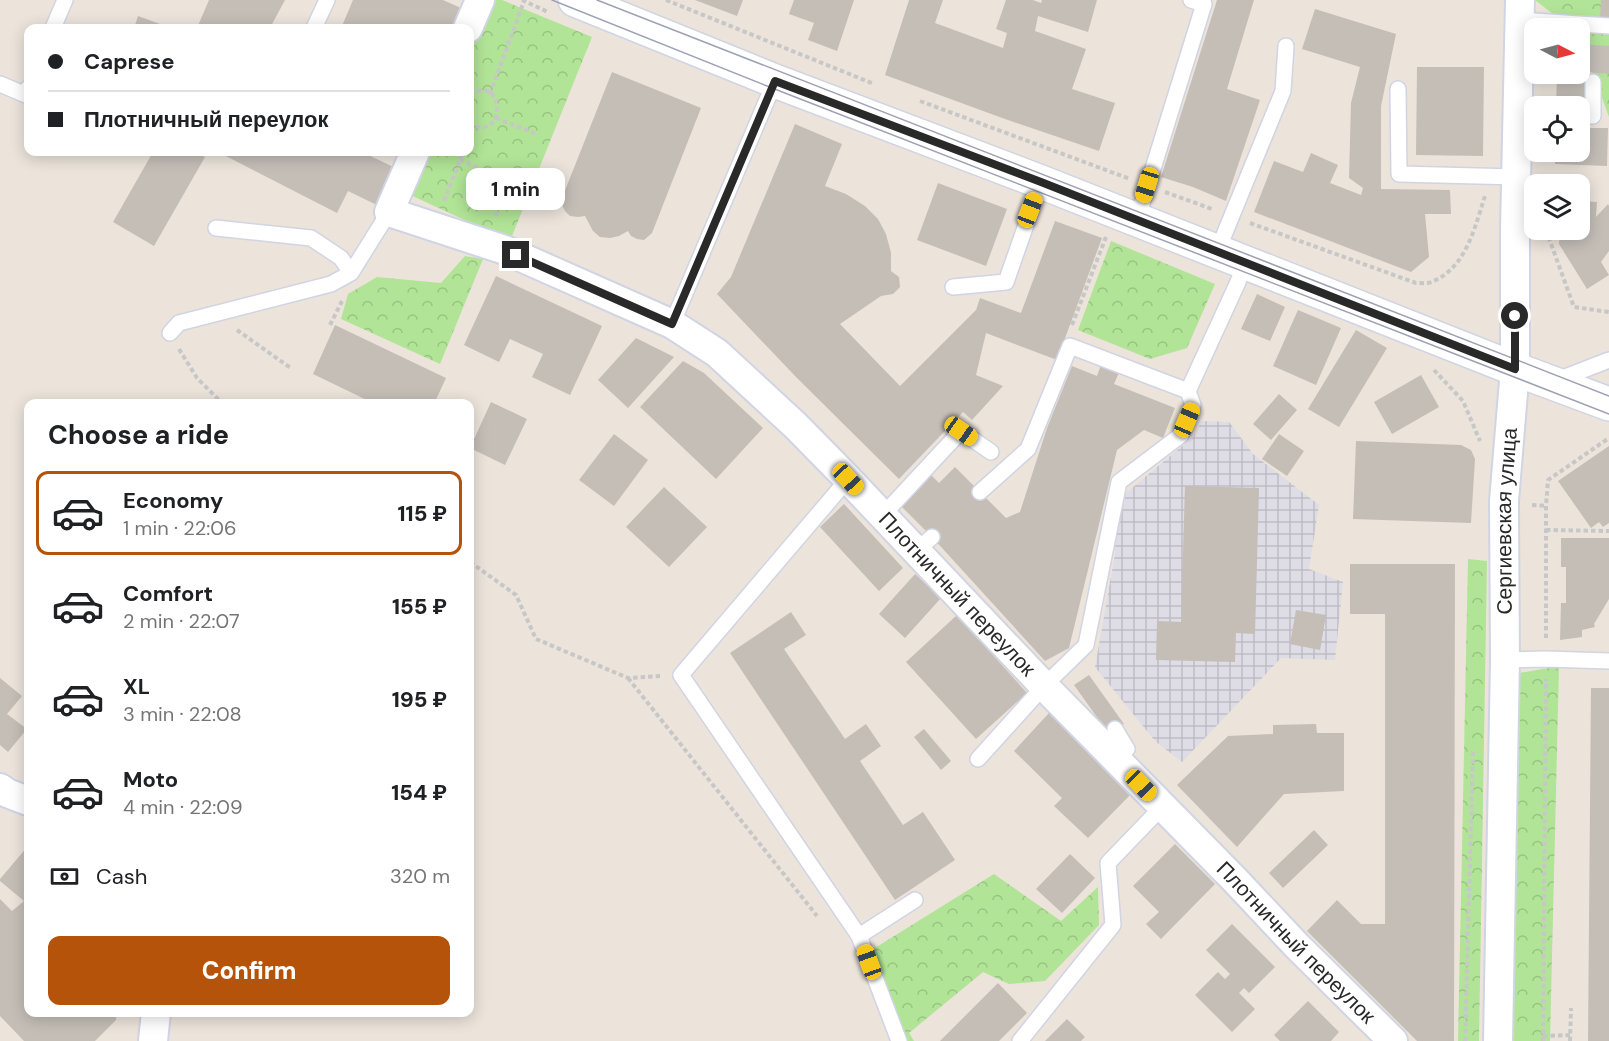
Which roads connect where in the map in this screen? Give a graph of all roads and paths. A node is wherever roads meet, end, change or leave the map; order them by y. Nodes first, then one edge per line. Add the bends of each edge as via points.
1 (65, 0) edge
2 (327, 0) edge
3 (480, 0) edge
4 (575, 0) edge
5 (666, 0) edge
6 (1191, 0) edge
7 (524, 1) edge
8 (614, 8) edge
9 (1520, 10) edge
10 (55, 24) edge
11 (316, 24) edge
12 (470, 24) edge
13 (1609, 26) edge
14 (1286, 46) dead end
15 (775, 81) junction
16 (1593, 82) dead end
17 (0, 84) edge
18 (875, 84) dead end
19 (1398, 89) dead end
20 (474, 92) edge
21 (24, 94) edge
22 (490, 94) junction
23 (1525, 96) edge
24 (919, 101) dead end
25 (1590, 116) edge
26 (496, 118) junction
27 (474, 126) edge
28 (1524, 126) edge
29 (537, 134) dead end
30 (413, 156) edge
31 (461, 156) edge
32 (460, 159) junction
33 (1517, 177) junction
34 (1041, 182) junction
35 (1147, 185) junction
36 (1487, 188) dead end
37 (444, 202) dead end
38 (389, 212) junction
39 (1232, 216) junction
40 (1137, 220) junction
41 (499, 222) dead end
42 (216, 228) dead end
43 (1106, 237) dead end
44 (1550, 240) edge
45 (1231, 257) junction
46 (351, 273) junction
47 (953, 287) dead end
48 (340, 306) dead end
49 (1609, 312) edge
50 (214, 313) junction
51 (672, 324) junction
52 (330, 325) dead end
53 (170, 333) joint
54 (1068, 335) dead end
55 (1609, 360) edge
56 (292, 369) dead end
57 (1515, 369) junction
58 (1553, 382) junction
59 (1188, 391) junction
60 (218, 399) edge
61 (1609, 404) edge
62 (1609, 438) edge
63 (991, 452) dead end
64 (848, 479) junction
65 (980, 492) dead end
66 (882, 516) junction
67 (1546, 530) junction
68 (1609, 531) edge
69 (474, 565) edge
70 (1546, 659) junction
71 (1505, 660) junction
72 (1609, 661) edge
73 (681, 675) junction
74 (628, 678) junction
75 (1051, 679) junction
76 (1115, 729) dead end
77 (978, 759) dead end
78 (1117, 760) junction
79 (1162, 807) junction
80 (915, 900) dead end
81 (821, 920) dead end
82 (859, 936) junction
83 (1571, 1008) dead end
84 (155, 1017) edge
85 (1570, 1035) junction
86 (1544, 1038) edge
87 (153, 1041) edge
88 (899, 1041) edge
89 (1020, 1041) edge
90 (1393, 1041) edge
91 (1498, 1041) edge
92 (1570, 1041) edge

1 - 10 lane
2 - 11 lane
3 - 12 street
4 - 8 street
5 - 18 path
6 - 35 lane via 1204,4
7 - 22 path
8 - 15 street
9 - 13 lane
9 - 23 street, Сергиевская улица
14 - 39 lane via 1283,91
15 - 34 street
15 - 51 lane
16 - 25 lane
17 - 21 lane
19 - 33 lane via 1399,174
20 - 22 path
22 - 26 path via 497,102
24 - 35 path
26 - 27 path via 488,125
26 - 29 path
28 - 33 street, Сергиевская улица
30 - 38 street
31 - 32 path
32 - 37 path
32 - 41 path via 478,168
33 - 57 street, Сергиевская улица
34 - 40 street
34 - 47 lane via 1006,282
35 - 39 path
35 - 40 lane
36 - 39 path via 1471,241 1452,270 1433,283 1416,283
38 - 46 lane
38 - 51 street, Плотничный переулок via 505,250
39 - 45 lane
40 - 45 street
42 - 46 lane via 311,238 341,258
43 - 54 path
44 - 49 path via 1574,307
45 - 57 street
45 - 59 lane via 1238,282
46 - 50 lane via 331,284
48 - 52 path
50 - 53 lane via 179,323
50 - 56 path
51 - 64 street, Плотничный переулок via 717,352
53 - 60 path via 196,378
55 - 58 lane
57 - 58 street
57 - 71 street, Сергиевская улица via 1504,501
58 - 61 street
59 - 65 lane via 1070,346 1028,449
59 - 75 lane via 1193,405 1181,435 1119,482 1086,645
62 - 67 path via 1548,480
63 - 66 lane via 961,431
64 - 66 street, Плотничный переулок
64 - 73 lane
66 - 75 street, Плотничный переулок via 924,544
67 - 68 path
67 - 70 path
69 - 74 path via 516,595 536,639
70 - 71 lane
70 - 72 lane
70 - 86 path
71 - 91 street, Сергиевская улица
73 - 74 path
73 - 82 lane
74 - 81 path
75 - 77 lane
75 - 78 street, Плотничный переулок
76 - 78 lane via 1127,749
78 - 79 street, Плотничный переулок
79 - 89 lane via 1108,863 1113,925
79 - 90 street, Плотничный переулок
80 - 82 lane
82 - 88 lane
83 - 85 path
84 - 87 street
85 - 86 path
85 - 92 path

